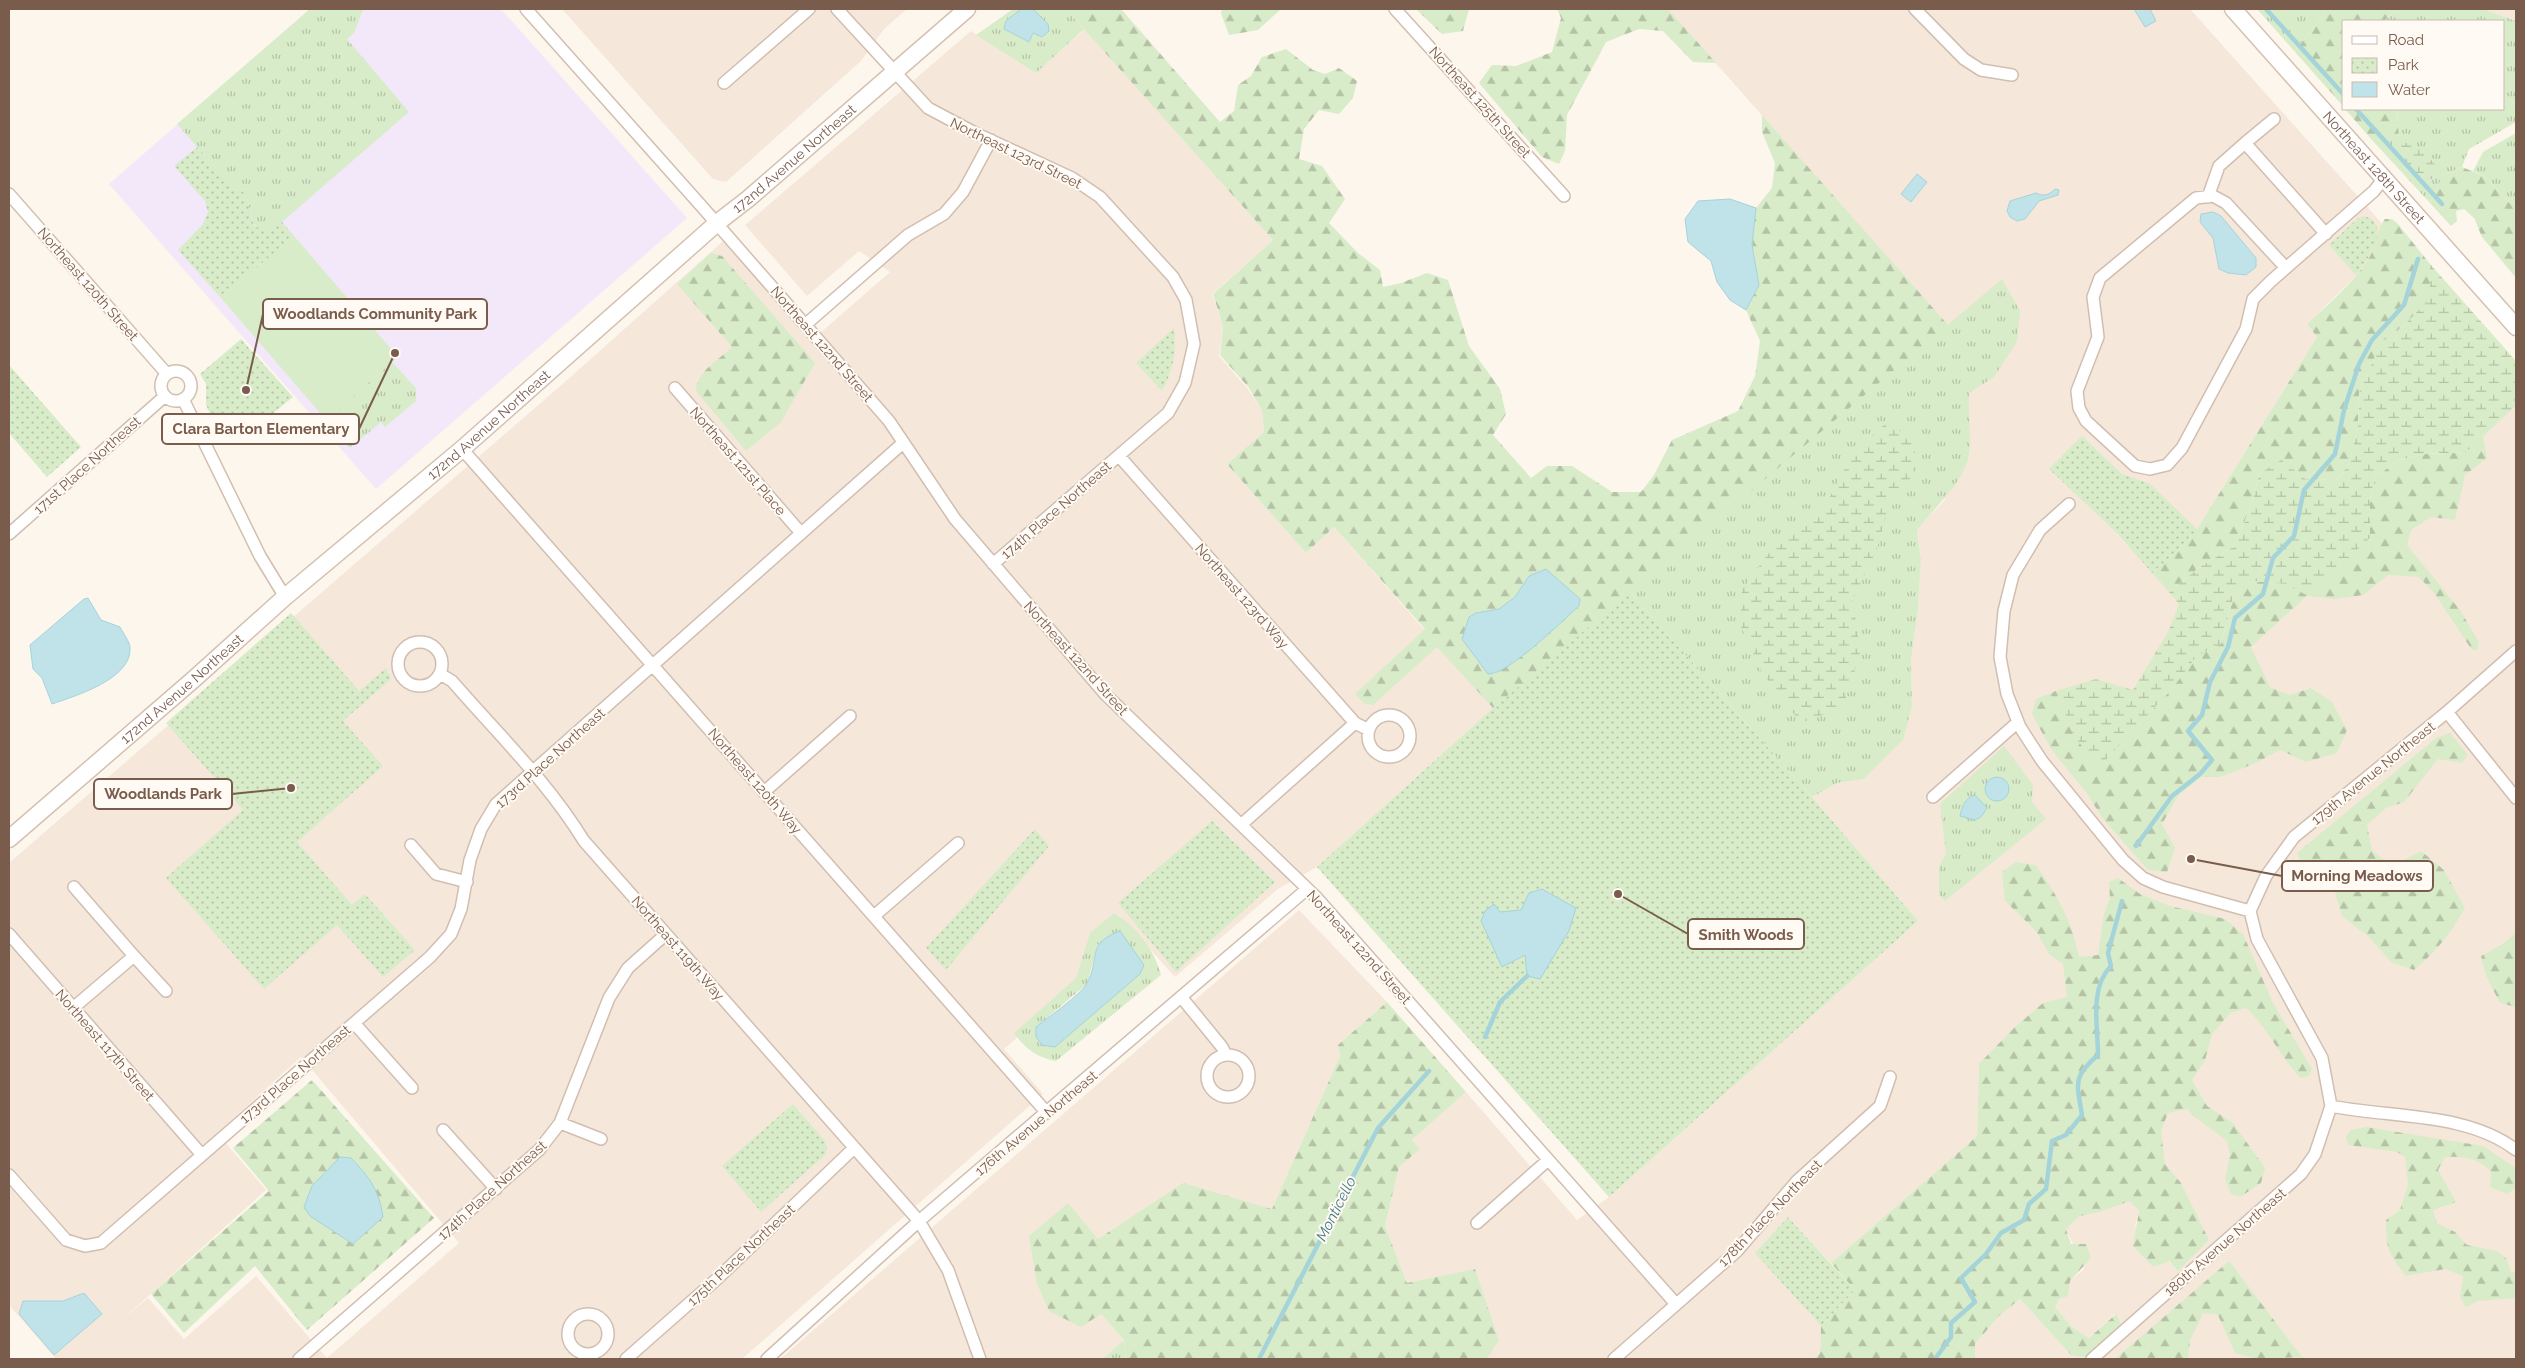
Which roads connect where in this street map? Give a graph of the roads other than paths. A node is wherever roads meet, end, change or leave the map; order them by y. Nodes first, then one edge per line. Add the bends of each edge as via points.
1 (526, 9) edge
2 (809, 9) edge
3 (838, 9) edge
4 (967, 9) edge
5 (1395, 9) edge
6 (1915, 9) edge
7 (2234, 9) edge
8 (894, 71) junction
9 (2012, 75) dead end
10 (724, 83) dead end
11 (2274, 119) dead end
12 (991, 140) junction
13 (2245, 143) junction
14 (2384, 178) junction
15 (9, 194) edge
16 (1564, 196) dead end
17 (2208, 197) junction
18 (717, 223) junction
19 (2326, 234) junction
20 (2286, 268) junction
21 (805, 325) junction
22 (2516, 327) edge
23 (168, 374) junction
24 (674, 388) dead end
25 (165, 396) junction
26 (183, 399) junction
27 (903, 442) junction
28 (462, 449) junction
29 (1119, 456) junction
30 (2069, 504) dead end
31 (801, 533) junction
32 (9, 534) edge
33 (993, 564) junction
34 (285, 597) junction
35 (2516, 651) edge
36 (654, 666) junction
37 (440, 674) dead end
38 (2446, 712) junction
39 (850, 716) dead end
40 (2018, 722) junction
41 (1355, 723) junction
42 (1369, 730) dead end
43 (532, 773) junction
44 (764, 792) junction
45 (1933, 797) dead end
46 (2516, 798) edge
47 (1242, 824) junction
48 (9, 839) edge
49 (958, 843) dead end
50 (411, 845) dead end
51 (467, 882) junction
52 (74, 886) dead end
53 (1307, 889) junction
54 (2250, 911) junction
55 (874, 916) junction
56 (9, 934) edge
57 (666, 934) junction
58 (134, 956) junction
59 (166, 991) dead end
60 (1182, 998) junction
61 (73, 1008) junction
62 (354, 1023) junction
63 (1226, 1056) dead end
64 (1890, 1077) dead end
65 (412, 1088) dead end
66 (2331, 1106) junction
67 (1047, 1113) junction
68 (560, 1123) junction
69 (443, 1130) dead end
70 (601, 1138) dead end
71 (854, 1148) junction
72 (2516, 1150) edge
73 (202, 1155) junction
74 (1548, 1160) junction
75 (9, 1176) edge
76 (496, 1189) junction
77 (919, 1221) junction
78 (1477, 1223) dead end
79 (1676, 1304) junction
80 (299, 1359) edge
81 (626, 1359) edge
82 (767, 1359) edge
83 (980, 1359) edge
84 (1614, 1359) edge
85 (2092, 1359) edge

1 - 18 street, Northeast 122nd Street
2 - 10 street
3 - 8 street, Northeast 123rd Street
4 - 8 street, 172nd Avenue Northeast
5 - 16 street, Northeast 125th Street
6 - 9 street via 1964,59 1981,70
7 - 14 street, Northeast 128th Street
8 - 12 street, Northeast 123rd Street via 928,108
8 - 18 street, 172nd Avenue Northeast
11 - 13 street
12 - 21 street via 963,192 944,214 908,235
12 - 29 street, Northeast 123rd Street via 1072,178 1100,197 1172,277 1186,300 1194,344 1185,383 1168,413
13 - 17 street via 2219,166
13 - 19 street
14 - 19 street
14 - 22 street, Northeast 128th Street
15 - 23 street, Northeast 120th Street
17 - 20 street via 2213,196 2226,203
17 - 20 street via 2196,198 2100,278 2093,297 2098,337 2077,391 2078,408 2086,421 2135,466 2150,469 2167,465 2182,448 2246,329 2253,300
18 - 21 street, Northeast 122nd Street
18 - 28 street, 172nd Avenue Northeast
19 - 20 street
21 - 27 street, Northeast 122nd Street via 889,421
23 - 25 street via 161,387
23 - 26 street via 177,371 189,378 190,392
24 - 31 street, Northeast 121st Place
25 - 26 street via 173,401
25 - 32 street, 171st Place Northeast
26 - 34 street via 260,556
27 - 31 street, 173rd Place Northeast
27 - 33 street, Northeast 122nd Street via 955,519
28 - 34 street, 172nd Avenue Northeast
28 - 36 street, Northeast 120th Way
29 - 33 street, 174th Place Northeast
29 - 41 street, Northeast 123rd Way
30 - 40 street via 2040,530 2013,575 2004,610 2000,657 2007,694
31 - 36 street, 173rd Place Northeast
33 - 47 street, Northeast 122nd Street via 1105,694
34 - 48 street, 172nd Avenue Northeast
35 - 38 street, 179th Avenue Northeast
36 - 43 street, 173rd Place Northeast
36 - 44 street, Northeast 120th Way
37 - 43 street, Northeast 119th Way via 452,681
38 - 46 street
38 - 54 street, 179th Avenue Northeast via 2294,837 2266,876
39 - 44 street
40 - 45 street
40 - 54 street via 2042,761 2123,860 2143,878 2163,888
41 - 42 street, Northeast 123rd Way
41 - 47 street
43 - 51 street, 173rd Place Northeast via 496,804 480,829
43 - 57 street, Northeast 119th Way via 565,810 584,842
44 - 55 street, Northeast 120th Way
47 - 53 street, Northeast 122nd Street
49 - 55 street
50 - 51 street via 436,874
51 - 62 street, 173rd Place Northeast via 451,934 430,957
52 - 58 street
53 - 60 street, 176th Avenue Northeast
53 - 74 street, Northeast 122nd Street
54 - 66 street via 2257,939 2322,1058
55 - 67 street, Northeast 120th Way
56 - 61 street, Northeast 117th Street
57 - 68 street, 174th Place Northeast via 628,968 609,998
57 - 71 street, Northeast 119th Way
58 - 59 street
58 - 61 street
60 - 63 street
60 - 67 street, 176th Avenue Northeast
61 - 73 street, Northeast 117th Street
62 - 65 street
62 - 73 street, 173rd Place Northeast
64 - 79 street, 178th Place Northeast via 1880,1106 1797,1181 1737,1251
66 - 72 street via 2362,1113 2445,1120 2503,1139
66 - 85 street, 180th Avenue Northeast via 2316,1154 2301,1174
67 - 77 street, 176th Avenue Northeast
68 - 70 street
68 - 76 street, 174th Place Northeast via 539,1150
69 - 76 street
71 - 77 street, Northeast 119th Way
71 - 81 street, 175th Place Northeast via 718,1278
73 - 75 street, 173rd Place Northeast via 101,1243 85,1246 66,1240
74 - 78 street
74 - 79 street, Northeast 122nd Street
76 - 80 street, 174th Place Northeast
77 - 82 street, 176th Avenue Northeast
77 - 83 street, Northeast 119th Way via 948,1270
79 - 84 street, 178th Place Northeast

